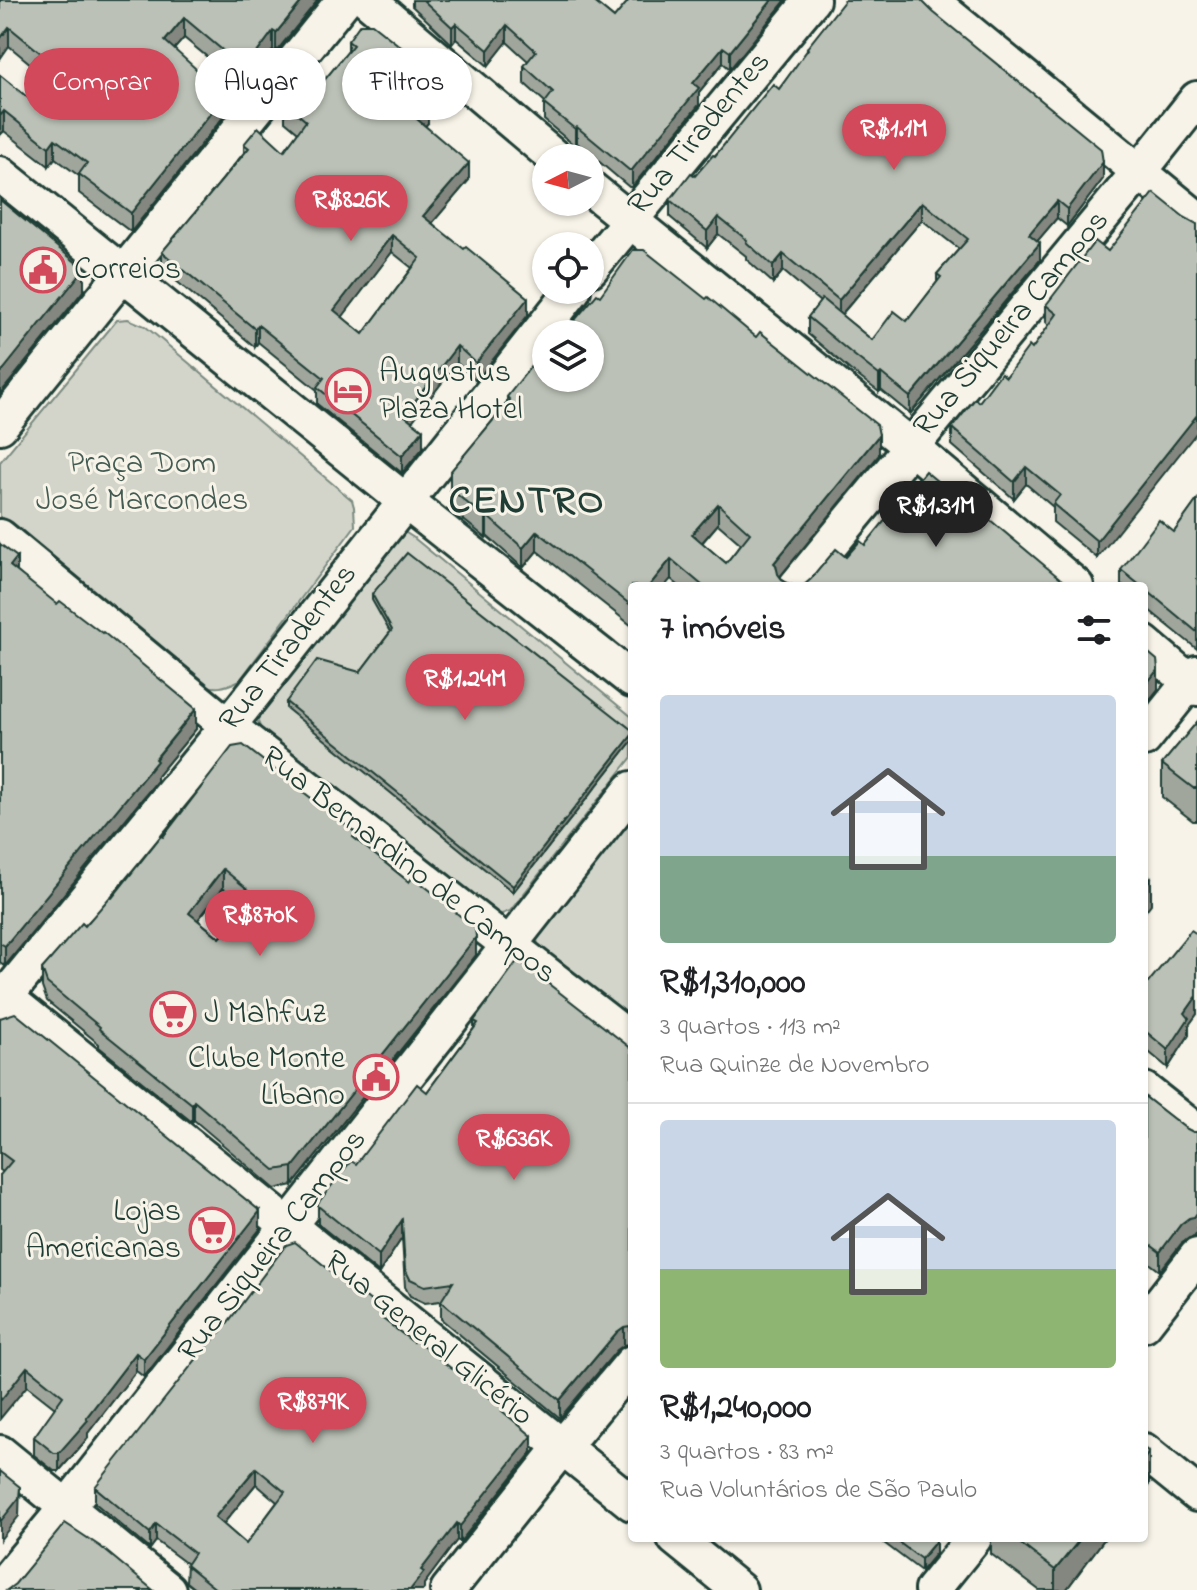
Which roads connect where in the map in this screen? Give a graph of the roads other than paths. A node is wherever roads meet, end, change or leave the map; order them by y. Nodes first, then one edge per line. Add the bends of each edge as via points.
1 (344, 0) edge
2 (368, 0) edge
3 (812, 0) edge
4 (930, 0) edge
5 (1197, 99) edge
6 (538, 144) edge
7 (1139, 172) junction
8 (0, 174) edge
9 (604, 200) edge
10 (1197, 219) edge
11 (628, 220) junction
12 (604, 251) edge
13 (124, 273) junction
14 (562, 304) edge
15 (0, 426) edge
16 (910, 446) junction
17 (405, 501) junction
18 (0, 537) edge
19 (799, 582) edge
20 (1071, 582) edge
21 (1148, 646) edge
22 (628, 677) edge
23 (1194, 681) edge
24 (228, 726) junction
25 (1148, 734) edge
26 (628, 794) edge
27 (509, 946) junction
28 (2, 998) edge
29 (628, 1038) edge
30 (1148, 1093) edge
31 (1197, 1132) edge
32 (289, 1226) junction
33 (1197, 1256) edge
34 (1148, 1319) edge
35 (628, 1368) edge
36 (562, 1447) junction
37 (0, 1453) edge
38 (1148, 1454) edge
39 (1197, 1494) edge
40 (628, 1500) edge
41 (67, 1507) junction
42 (680, 1542) edge
43 (971, 1542) edge
44 (0, 1588) edge
45 (168, 1590) edge
46 (448, 1590) edge
47 (739, 1590) edge
48 (932, 1590) edge

1 - 13 street
2 - 6 street
3 - 11 street, Rua Tiradentes
4 - 7 street
5 - 7 street, Rua Siqueira Campos
7 - 10 street
7 - 16 street, Rua Siqueira Campos
8 - 13 street
9 - 11 street
11 - 12 street, Rua Tiradentes
11 - 16 street
13 - 15 street
13 - 17 street
14 - 17 street, Rua Tiradentes
16 - 19 street, Rua Siqueira Campos
16 - 20 street
17 - 22 street
17 - 24 street, Rua Tiradentes
18 - 24 street, Rua Bernardino de Campos
21 - 23 street
23 - 25 street
24 - 27 street, Rua Bernardino de Campos
24 - 28 street, Rua Tiradentes
26 - 27 street, Rua Siqueira Campos
27 - 29 street, Rua Bernardino de Campos
27 - 32 street, Rua Siqueira Campos
28 - 32 street, Rua General Glicério
30 - 31 street
32 - 36 street, Rua General Glicério
32 - 41 street, Rua Siqueira Campos
33 - 34 street
35 - 36 street
36 - 40 street, Rua General Glicério
36 - 46 street
37 - 41 street
38 - 39 street
41 - 44 street, Rua Siqueira Campos
41 - 45 street
42 - 47 street
43 - 48 street

